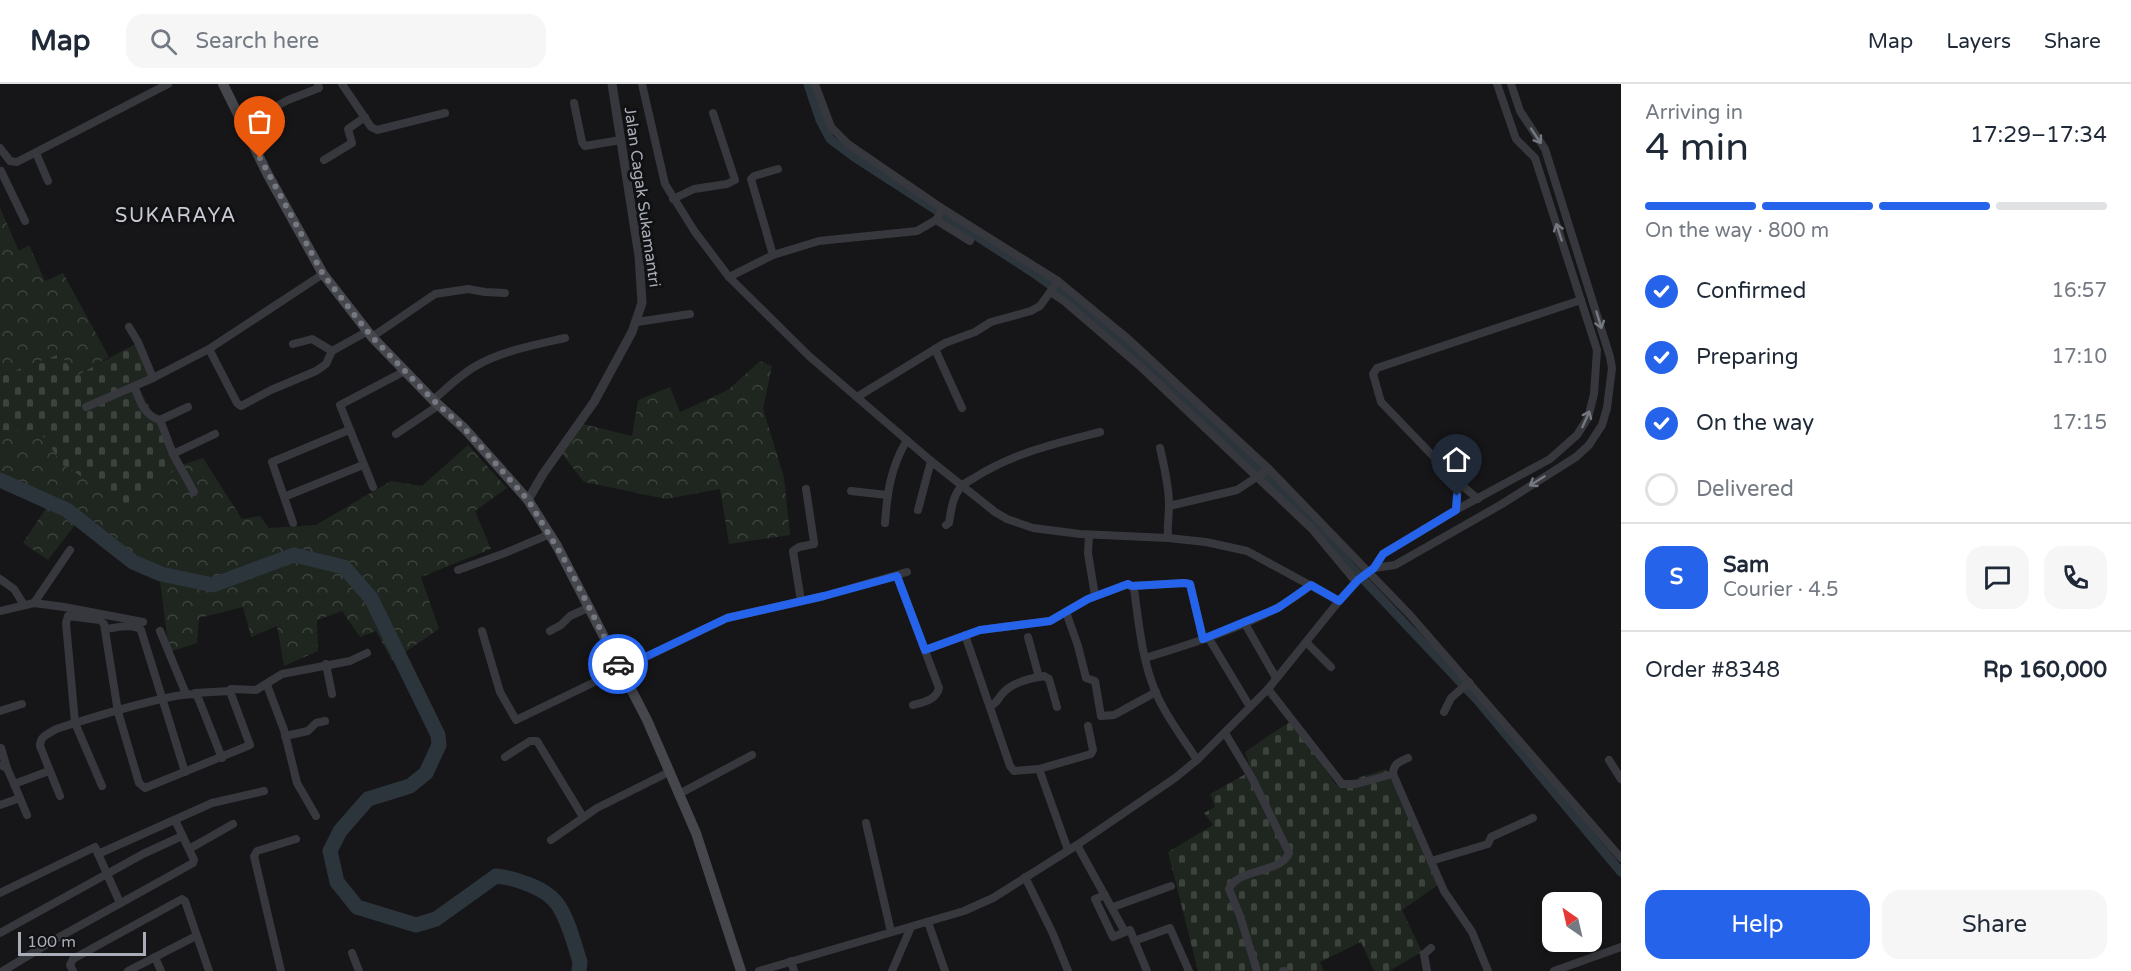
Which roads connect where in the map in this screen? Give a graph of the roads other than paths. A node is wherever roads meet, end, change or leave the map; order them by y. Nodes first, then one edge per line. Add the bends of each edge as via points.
1 (168, 84) edge
2 (223, 84) edge
3 (342, 84) edge
4 (612, 84) edge
5 (642, 84) edge
6 (815, 84) edge
7 (1497, 84) edge
8 (1511, 84) edge
9 (321, 85) edge
10 (574, 103) dead end
11 (445, 113) dead end
12 (713, 113) dead end
13 (365, 117) junction
14 (243, 124) junction
15 (621, 140) junction
16 (0, 148) edge
17 (36, 153) junction
18 (324, 160) dead end
19 (13, 163) junction
20 (778, 169) dead end
21 (1, 171) edge
22 (48, 181) dead end
23 (673, 199) junction
24 (943, 210) junction
25 (936, 219) junction
26 (25, 221) dead end
27 (970, 241) dead end
28 (773, 255) junction
29 (323, 274) junction
30 (729, 277) junction
31 (1053, 287) junction
32 (505, 293) dead end
33 (1581, 300) junction
34 (690, 314) dead end
35 (637, 322) junction
36 (129, 327) dead end
37 (370, 334) junction
38 (565, 338) dead end
39 (293, 344) dead end
40 (210, 349) junction
41 (935, 349) junction
42 (332, 351) junction
43 (1147, 365) junction
44 (405, 371) junction
45 (153, 378) junction
46 (134, 386) junction
47 (857, 397) junction
48 (436, 403) junction
49 (188, 406) dead end
50 (86, 407) dead end
51 (962, 408) dead end
52 (160, 420) junction
53 (349, 430) junction
54 (1100, 432) dead end
55 (215, 434) dead end
56 (396, 434) dead end
57 (907, 440) junction
58 (1160, 447) dead end
59 (173, 454) junction
60 (931, 461) junction
61 (363, 465) junction
62 (1263, 474) junction
63 (1458, 482) junction
64 (961, 486) junction
65 (373, 487) dead end
66 (806, 489) dead end
67 (1492, 490) junction
68 (851, 491) dead end
69 (194, 492) dead end
70 (886, 495) junction
71 (284, 497) junction
72 (1478, 499) junction
73 (528, 500) junction
74 (1502, 504) junction
75 (1169, 506) junction
76 (918, 510) dead end
77 (1456, 510) junction
78 (293, 523) dead end
79 (885, 523) dead end
80 (946, 525) dead end
81 (550, 534) junction
82 (1417, 534) junction
83 (1089, 535) junction
84 (1168, 538) junction
85 (1424, 548) junction
86 (70, 550) dead end
87 (458, 570) dead end
88 (907, 572) dead end
89 (897, 576) junction
90 (1364, 576) junction
91 (0, 579) edge
92 (1132, 586) junction
93 (1310, 586) junction
94 (1095, 596) junction
95 (801, 601) junction
96 (1339, 601) junction
97 (34, 603) junction
98 (24, 605) junction
99 (590, 607) junction
100 (0, 611) edge
101 (1066, 612) junction
102 (143, 622) dead end
103 (1244, 622) junction
104 (105, 629) junction
105 (160, 631) dead end
106 (482, 631) dead end
107 (550, 631) dead end
108 (965, 635) junction
109 (1028, 638) dead end
110 (1205, 638) junction
111 (1307, 643) junction
112 (925, 650) junction
113 (367, 653) dead end
114 (1145, 658) junction
115 (326, 664) junction
116 (1331, 667) dead end
117 (620, 669) junction
118 (1039, 676) junction
119 (1276, 678) junction
120 (1468, 683) junction
121 (267, 685) junction
122 (1268, 688) junction
123 (230, 691) junction
124 (195, 693) junction
125 (1156, 693) junction
126 (186, 694) junction
127 (332, 694) dead end
128 (162, 699) junction
129 (21, 704) dead end
130 (913, 705) dead end
131 (990, 706) junction
132 (1057, 706) dead end
133 (1250, 707) junction
134 (0, 711) edge
135 (118, 712) junction
136 (1444, 712) dead end
137 (326, 721) dead end
138 (75, 723) junction
139 (1089, 726) dead end
140 (1225, 733) junction
141 (285, 736) junction
142 (1, 748) edge
143 (752, 755) dead end
144 (505, 757) dead end
145 (222, 758) junction
146 (1408, 758) dead end
147 (1197, 760) junction
148 (1610, 760) dead end
149 (3, 766) edge
150 (1039, 769) junction
151 (49, 771) junction
152 (185, 772) junction
153 (669, 772) junction
154 (1393, 774) junction
155 (1621, 779) edge
156 (14, 784) junction
157 (102, 786) dead end
158 (264, 791) dead end
159 (679, 794) junction
160 (60, 796) dead end
161 (20, 798) junction
162 (0, 806) edge
163 (27, 815) dead end
164 (316, 816) dead end
165 (583, 817) junction
166 (1533, 818) dead end
167 (175, 820) junction
168 (866, 823) dead end
169 (233, 824) dead end
170 (182, 836) junction
171 (296, 839) dead end
172 (551, 840) dead end
173 (1077, 845) junction
174 (189, 849) junction
175 (1068, 850) junction
176 (98, 854) junction
177 (1621, 858) edge
178 (1431, 861) junction
179 (107, 873) junction
180 (1025, 877) junction
181 (1171, 886) dead end
182 (0, 893) edge
183 (1105, 895) junction
184 (120, 903) junction
185 (1113, 908) junction
186 (928, 922) junction
187 (910, 927) junction
188 (891, 932) junction
189 (1125, 932) junction
190 (0, 933) edge
191 (196, 936) junction
192 (1134, 941) junction
193 (1621, 947) edge
194 (1431, 948) dead end
195 (352, 953) dead end
196 (155, 957) junction
197 (791, 961) junction
198 (1578, 967) edge
199 (3, 971) edge
200 (73, 971) edge
201 (128, 971) edge
202 (161, 971) edge
203 (209, 971) edge
204 (281, 971) edge
205 (359, 971) edge
206 (741, 971) edge
207 (759, 971) edge
208 (794, 971) edge
209 (892, 971) edge
210 (945, 971) edge
211 (1068, 971) edge
212 (1147, 971) edge
213 (1189, 971) edge
214 (1257, 971) edge
215 (1427, 971) edge
216 (1488, 971) edge
217 (1554, 971) edge

1 - 17 street
2 - 14 main road
3 - 13 street
4 - 15 street, Jalan Cagak Sukamantri
5 - 23 street via 662,175
6 - 24 street via 831,127 840,137
33 -> 7 street via 1535,158 1516,139
8 -> 74 street via 1520,111 1545,149 1612,368 1602,425 1589,446
9 - 14 street
10 - 15 street via 585,146
11 - 13 street via 378,130
12 - 23 street via 735,180 694,189
13 - 18 street via 348,129 351,143
14 - 29 main road
15 - 35 street, Jalan Cagak Sukamantri via 643,291
16 - 19 street
17 - 19 street
17 - 22 street
19 - 21 street
20 - 28 street via 752,179
21 - 26 street
23 - 30 street
24 - 25 street
24 - 31 street
25 - 27 street
25 - 28 street via 917,231 819,241
28 - 30 street
29 - 37 main road
29 - 40 street
30 - 47 street via 786,335
31 - 41 street via 1031,312 991,322
31 - 43 street
31 - 43 street via 1064,301
32 - 37 street via 468,289 435,294
33 - 63 street via 1374,370 1381,402
67 -> 33 street via 1550,459 1577,435 1588,418 1598,350
34 - 35 street
35 - 73 street, Jalan Cagak Sukamantri via 594,402
36 - 45 street
37 - 42 street
37 - 44 main road
38 - 48 street via 483,362
39 - 42 street via 312,339
40 - 42 street via 241,406 316,371 326,364
40 - 45 street
41 - 47 street
41 - 51 street
43 - 62 street
43 - 62 street
44 - 48 main road
44 - 53 street via 342,402 340,408
45 - 46 street
46 - 50 street
46 - 52 street via 145,412
47 - 57 street
48 - 56 street
48 - 73 main road via 465,429
49 - 52 street
52 - 59 street
53 - 61 street
53 - 71 street via 273,462
54 - 64 street via 1018,455
55 - 59 street
57 - 60 street
57 - 70 street
58 - 75 street
59 - 69 street
60 - 64 street
60 - 76 street
61 - 65 street
61 - 71 street
62 - 75 street via 1237,490
62 - 90 street
62 - 90 street via 1312,529
63 - 72 street
63 - 77 street
64 - 80 street
64 - 83 street via 1007,519 1033,528
66 - 95 street via 814,542 793,551
67 - 72 street
67 - 74 street
68 - 70 street
70 - 79 street
71 - 78 street
72 - 77 street
73 - 81 main road
74 - 85 street
75 - 84 street
77 - 82 street
81 - 87 street
81 - 99 main road
82 - 85 street
82 - 90 street via 1383,554
83 - 84 street
83 - 94 street
84 - 93 street via 1247,551
85 - 90 street via 1395,565
86 - 97 street
88 - 89 street
89 - 95 street
89 - 112 street
90 - 96 street
90 - 120 street via 1410,615
91 - 98 street via 14,589
92 - 94 street via 1123,585
92 - 110 street via 1190,584
92 - 114 street
93 - 96 street
93 - 103 street via 1278,608
94 - 101 street
95 - 117 street via 727,618
96 - 111 street
97 - 98 street
97 - 102 street
98 - 100 street
99 - 107 street
99 - 117 main road
101 - 108 street via 1050,621
101 - 125 street via 1086,678 1095,681 1101,716 1114,715
103 - 110 street
103 - 119 street
104 - 128 street via 128,626 141,630
104 - 135 street
104 - 138 street via 100,620 70,615 66,620
105 - 126 street
106 - 117 street via 500,692 516,720
108 - 112 street
108 - 131 street
109 - 118 street
110 - 114 street
110 - 133 street
111 - 116 street
111 - 119 street
112 - 130 street via 938,691 932,698
113 - 115 street via 350,661
114 - 125 street
115 - 121 street via 282,674
115 - 127 street
117 - 153 main road
118 - 131 street via 1006,690
118 - 132 street via 1049,679
119 - 122 street
120 - 136 street via 1451,698
120 - 177 street
121 - 123 street via 256,690
121 - 141 street
122 - 133 street
122 - 154 street via 1342,784
123 - 124 street
123 - 145 street via 251,743
124 - 126 street
124 - 145 street
125 - 147 street
126 - 128 street
128 - 135 street
128 - 152 street
129 - 134 street
131 - 150 street via 1012,770
133 - 140 street
135 - 138 street
135 - 152 street via 143,787
137 - 141 street
138 - 151 street via 56,729 40,741
138 - 157 street
139 - 150 street via 1093,752
140 - 147 street
140 - 214 street via 1289,854 1283,861 1234,882 1229,889
141 - 164 street via 297,783
142 - 149 street
143 - 159 street
144 - 165 street via 530,741 537,741
145 - 152 street
146 - 154 street via 1396,763
147 - 173 street
148 - 155 street
149 - 156 street
150 - 175 street
151 - 156 street
151 - 160 street
153 - 159 main road
153 - 165 street
154 - 178 street
156 - 161 street
158 - 167 street via 212,803
159 - 206 main road via 700,843
161 - 162 street
161 - 163 street
165 - 172 street
166 - 178 street via 1491,837 1488,844
167 - 170 street
167 - 176 street
168 - 188 street
169 - 174 street
170 - 174 street
170 - 179 street
171 - 204 street via 254,854
173 - 175 street
173 - 183 street
174 - 184 street via 193,863
175 - 180 street
176 - 179 street
176 - 182 street via 95,847
178 - 216 street via 1444,891 1472,932
179 - 184 street
179 - 190 street
180 - 186 street via 977,906
180 - 211 street
181 - 185 street
183 - 185 street
183 - 189 street via 1095,899 1113,938
184 - 199 street
185 - 189 street
186 - 187 street
186 - 210 street
187 - 188 street
187 - 209 street
188 - 197 street
189 - 192 street via 1130,930
191 - 196 street
191 - 200 street via 185,901 178,900 73,959
191 - 203 street
192 - 212 street
192 - 213 street via 1170,928
193 - 198 street
194 - 215 street via 1424,954
195 - 205 street
196 - 201 street
196 - 202 street
197 - 207 street
197 - 208 street
198 - 217 street

